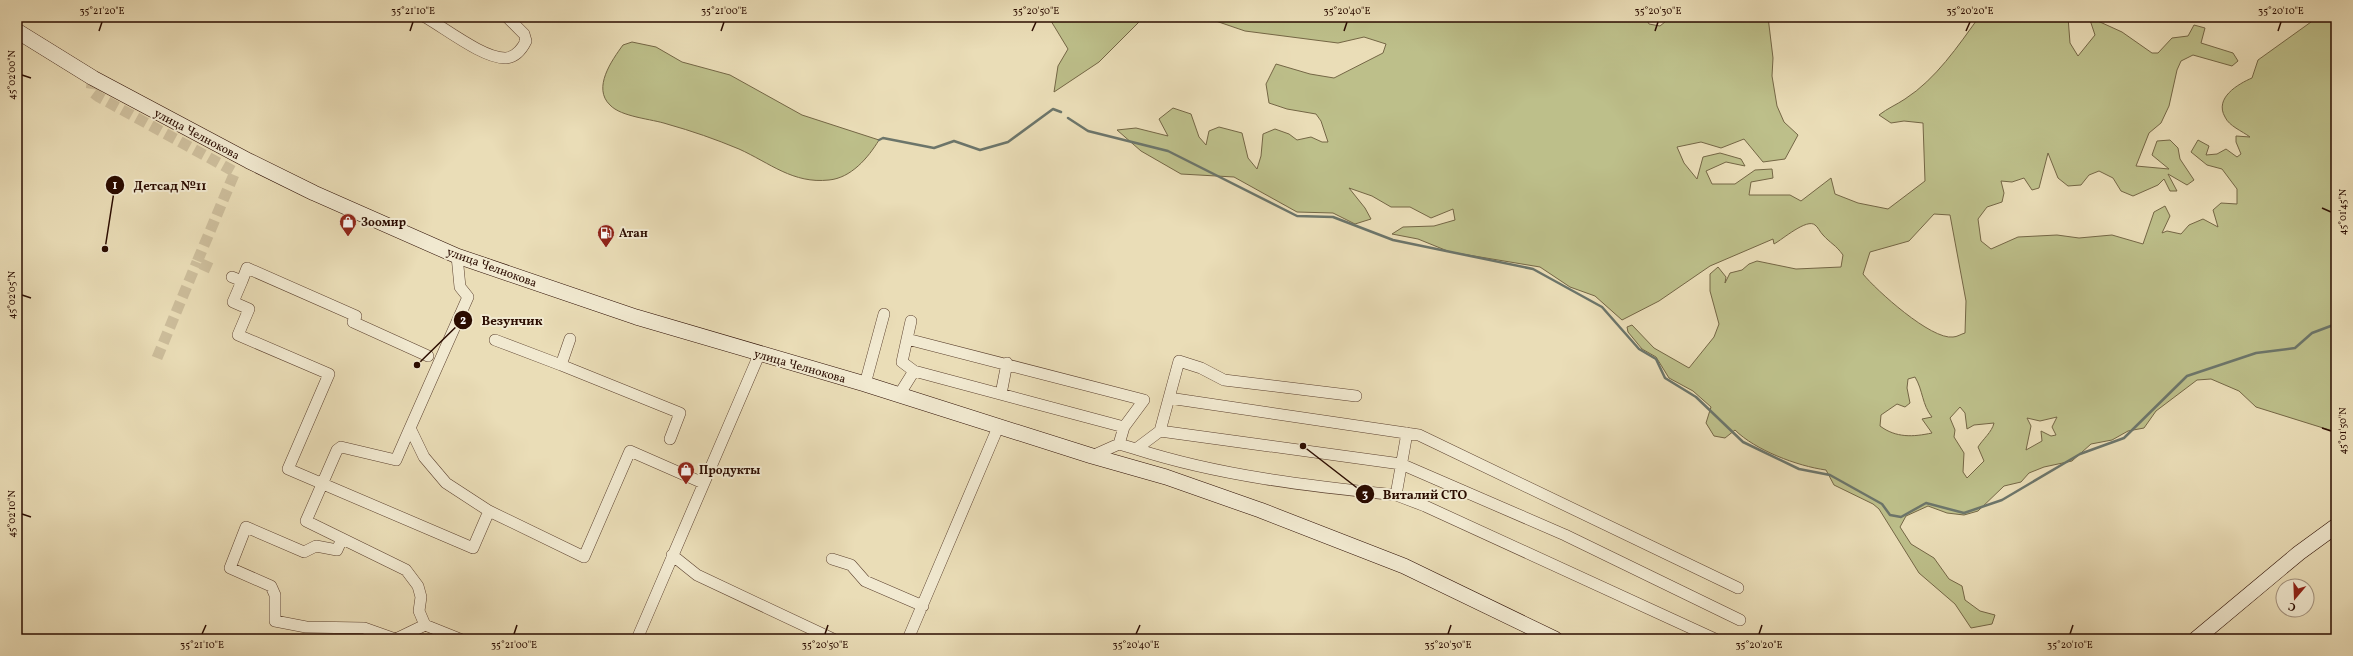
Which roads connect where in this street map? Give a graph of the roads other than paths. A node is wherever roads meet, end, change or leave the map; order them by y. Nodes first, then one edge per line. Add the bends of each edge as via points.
1 (426, 17) edge
2 (507, 17) edge
3 (17, 31) edge
4 (457, 256) junction
5 (884, 314) dead end
6 (911, 321) dead end
7 (570, 339) dead end
8 (907, 339) junction
9 (495, 340) dead end
10 (759, 355) junction
11 (428, 356) dead end
12 (1007, 363) junction
13 (561, 366) junction
14 (914, 371) junction
15 (865, 384) junction
16 (1001, 394) junction
17 (900, 395) junction
18 (1356, 396) dead end
19 (1169, 398) junction
20 (999, 425) junction
21 (1124, 427) junction
22 (410, 428) junction
23 (1160, 431) junction
24 (1407, 433) junction
25 (670, 439) dead end
26 (1119, 444) junction
27 (1136, 449) junction
28 (1092, 456) junction
29 (1401, 464) junction
30 (322, 483) junction
31 (703, 483) junction
32 (1396, 496) junction
33 (489, 511) junction
34 (2336, 526) edge
35 (342, 539) junction
36 (672, 555) junction
37 (832, 559) dead end
38 (1738, 588) dead end
39 (922, 606) junction
40 (1740, 620) dead end
41 (425, 625) junction
42 (396, 639) edge
43 (460, 639) edge
44 (637, 639) edge
45 (833, 639) edge
46 (908, 639) edge
47 (1555, 639) edge
48 (1715, 639) edge
49 (2196, 639) edge

1 - 2 street via 491,56 507,58 521,50 526,41 524,34
3 - 4 main road, улица Челнокова via 100,82 249,161 314,193
4 - 10 main road, улица Челнокова via 636,317
4 - 22 street via 460,287 468,297
5 - 15 street
6 - 8 street
7 - 13 street
8 - 12 street
8 - 14 street via 902,362
9 - 13 street
10 - 15 main road, улица Челнокова
10 - 31 street
11 - 30 street via 353,322 356,316 247,268 237,279 233,302 249,309 238,335 329,374 288,469
12 - 16 street
12 - 21 street via 1144,400
13 - 25 street via 680,413
14 - 16 street
14 - 17 street
15 - 17 main road, улица Челнокова
16 - 21 street
17 - 20 main road, улица Челнокова
18 - 19 street via 1224,380 1201,368 1178,361
19 - 23 street
19 - 24 street
20 - 28 main road, улица Челнокова
20 - 39 street
21 - 26 street
22 - 30 street via 396,460 341,447
22 - 33 street via 424,457 446,483
23 - 27 street
23 - 29 street
24 - 29 street
24 - 38 street via 1419,435
26 - 27 street
26 - 28 street
27 - 32 street via 1171,460 1294,484
28 - 47 main road, улица Челнокова via 1166,476 1404,566
29 - 32 street
29 - 40 street via 1565,535
30 - 33 street via 473,548
30 - 35 street via 306,521
31 - 33 street via 630,450 584,557
31 - 36 street
32 - 48 street via 1425,506
34 - 49 main road via 2299,553
35 - 41 street via 406,570 418,586 421,597 419,611
35 - 42 street via 337,550 316,546 304,552 246,527 230,568 271,586 275,595 275,621 306,627 364,628
36 - 44 street
36 - 45 street via 697,575
37 - 39 street via 851,565 865,581
39 - 46 street
41 - 42 street
41 - 43 street

